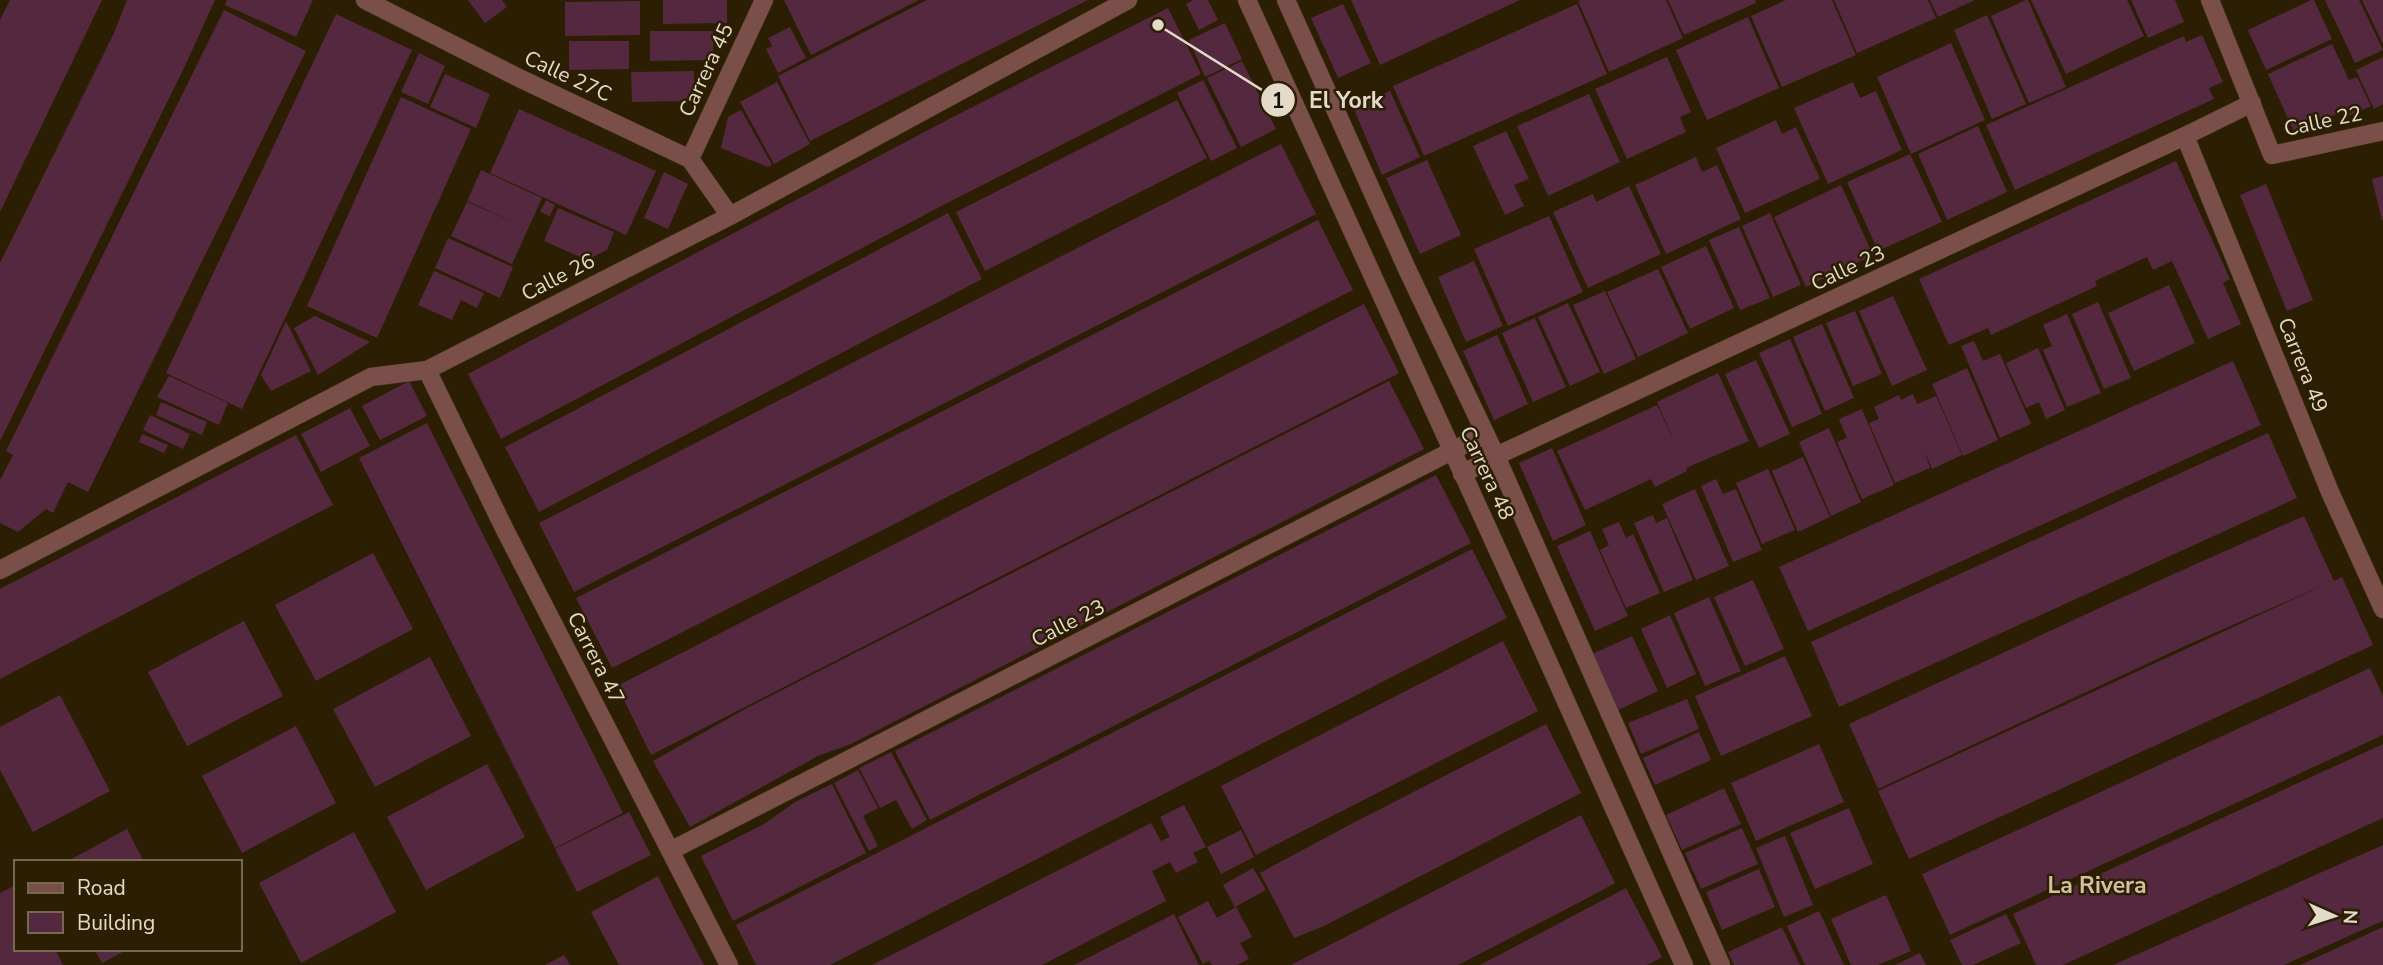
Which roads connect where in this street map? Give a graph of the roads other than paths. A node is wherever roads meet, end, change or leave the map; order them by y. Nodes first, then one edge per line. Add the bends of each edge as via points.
1 (365, 0) edge
2 (764, 0) edge
3 (1128, 0) edge
4 (1247, 0) edge
5 (1286, 0) edge
6 (2210, 0) edge
7 (2252, 103) junction
8 (2383, 131) edge
9 (2185, 136) junction
10 (690, 159) junction
11 (730, 216) junction
12 (427, 370) junction
13 (1485, 434) junction
14 (1452, 452) junction
15 (1496, 456) junction
16 (1462, 474) junction
17 (0, 570) edge
18 (2381, 598) edge
19 (670, 851) junction
20 (729, 965) edge
21 (1684, 965) edge
22 (1721, 965) edge

1 - 10 street, Calle 27C
2 - 10 street, Carrera 45
3 - 11 street, Calle 26
4 - 14 street, Carrera 48
5 - 13 street, Carrera 48
6 - 7 street
7 - 8 street, Calle 22 via 2273,155
7 - 9 street, Calle 23
9 - 15 street, Calle 23
9 - 18 street, Carrera 49 via 2330,492
10 - 11 street, Calle 27C
11 - 12 street, Calle 26
12 - 17 street, Calle 26 via 371,377
12 - 19 street, Carrera 47
13 - 14 street, Calle 23
13 - 15 street, Carrera 48
14 - 16 street, Carrera 48
14 - 19 street, Calle 23
15 - 16 street, Calle 23
15 - 22 street, Carrera 48
16 - 21 street, Carrera 48
19 - 20 street, Carrera 47

